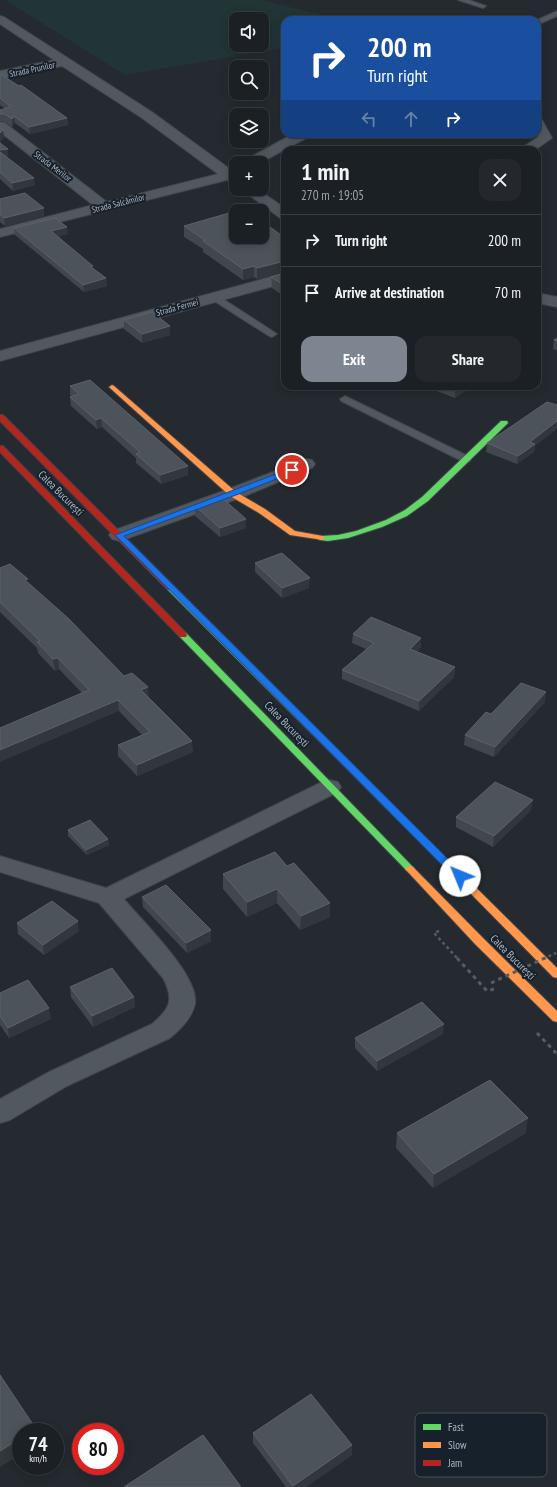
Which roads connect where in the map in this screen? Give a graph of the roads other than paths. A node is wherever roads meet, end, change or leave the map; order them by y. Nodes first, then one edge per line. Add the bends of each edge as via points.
1 (461, 0) edge
2 (483, 6) dead end
3 (557, 13) edge
4 (0, 19) edge
5 (541, 21) edge
6 (64, 62) junction
7 (0, 75) edge
8 (0, 126) edge
9 (541, 130) edge
10 (296, 138) edge
11 (281, 146) edge
12 (281, 146) edge
13 (532, 146) edge
14 (263, 156) edge
15 (229, 172) edge
16 (229, 177) edge
17 (258, 196) edge
18 (105, 206) junction
19 (281, 212) edge
20 (0, 233) edge
21 (281, 279) edge
22 (214, 297) junction
23 (541, 299) edge
24 (557, 302) edge
25 (272, 334) dead end
26 (0, 356) edge
27 (112, 387) dead end
28 (345, 399) dead end
29 (0, 417) edge
30 (504, 424) dead end
31 (0, 448) edge
32 (466, 459) junction
33 (306, 464) dead end
34 (233, 494) junction
35 (119, 535) junction
36 (330, 787) junction
37 (0, 864) edge
38 (108, 897) junction
39 (557, 974) edge
40 (557, 1018) edge
41 (0, 1112) edge

1 - 2 lane
3 - 5 lane
4 - 6 street
6 - 7 street, Strada Prunilor
6 - 15 street via 147,115
8 - 18 street, Strada Merilor
9 - 13 street via 545,138
10 - 11 street
12 - 14 street
16 - 18 street, Strada Salcâmilor
17 - 19 street
18 - 20 street, Strada Salcâmilor
21 - 22 street, Strada Fermei
22 - 25 lane
22 - 26 street, Strada Fermei
23 - 24 street
27 - 34 main road
28 - 32 lane
29 - 35 main road, Calea București
30 - 32 main road
31 - 36 main road, Calea București via 219,670
32 - 34 main road via 411,510 371,529 346,536 325,539 293,533
33 - 34 street
34 - 35 street
35 - 39 main road, Calea București
36 - 38 street
36 - 40 main road, Calea București
37 - 38 street
38 - 41 street via 172,972 182,988 182,1004 175,1019 161,1031 58,1079

